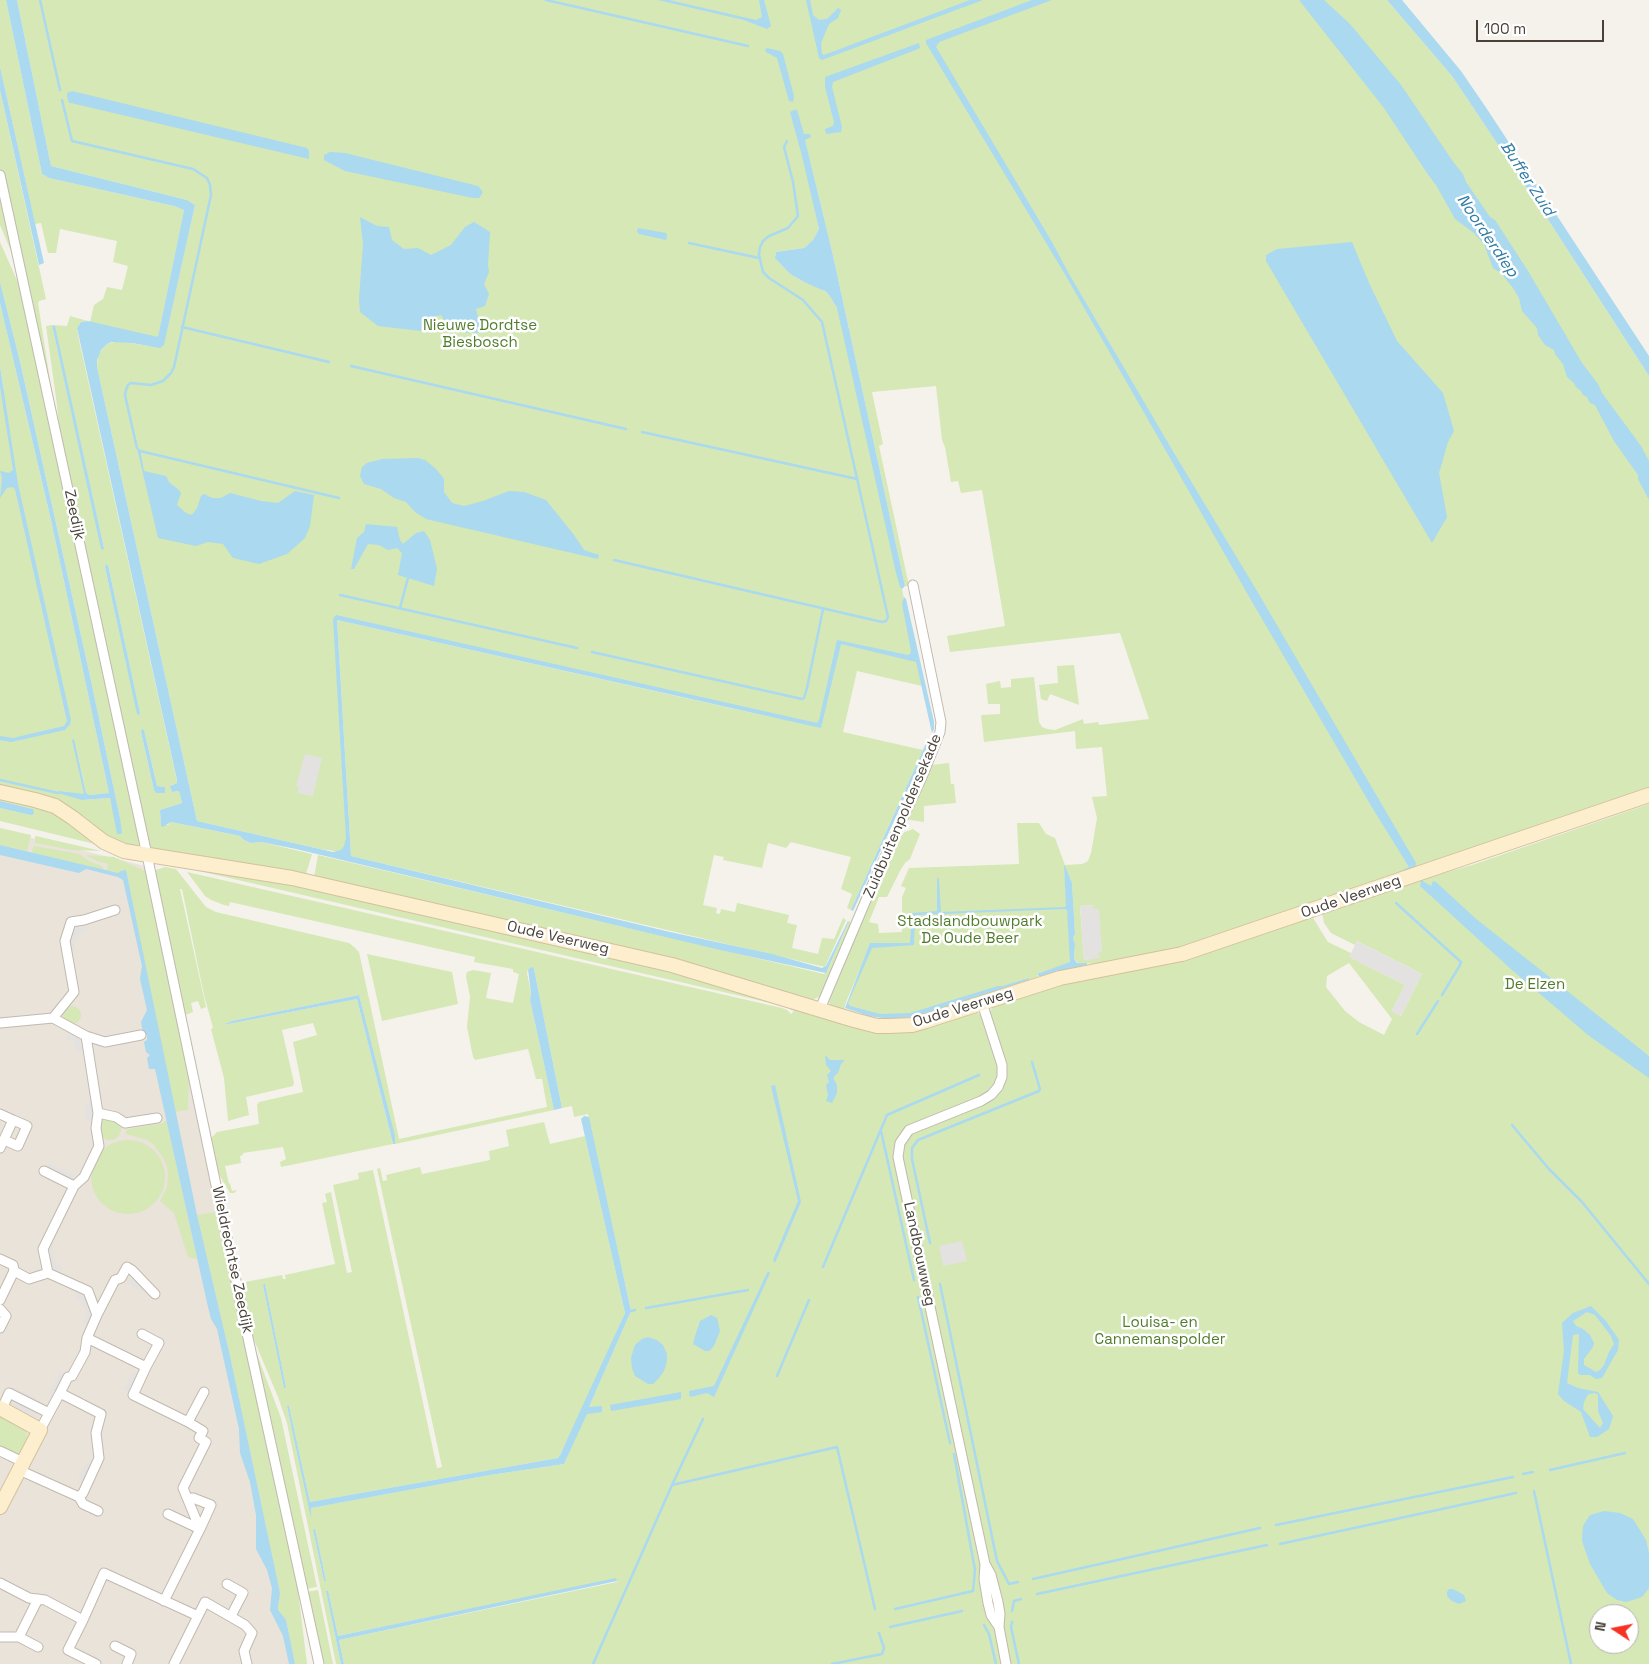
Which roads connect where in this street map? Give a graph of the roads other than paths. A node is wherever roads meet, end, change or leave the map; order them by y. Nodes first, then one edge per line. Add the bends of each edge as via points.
1 (0, 175) edge
2 (913, 586) dead end
3 (0, 792) edge
4 (1649, 795) edge
5 (147, 855) junction
6 (115, 910) dead end
7 (982, 1002) junction
8 (820, 1009) junction
9 (53, 1018) junction
10 (0, 1023) edge
11 (141, 1035) dead end
12 (86, 1036) junction
13 (98, 1113) junction
14 (0, 1114) edge
15 (157, 1118) dead end
16 (13, 1120) junction
17 (2, 1144) edge
18 (44, 1171) dead end
19 (74, 1186) junction
20 (0, 1259) edge
21 (14, 1271) junction
22 (48, 1273) junction
23 (155, 1294) dead end
24 (0, 1300) edge
25 (0, 1309) edge
26 (97, 1315) junction
27 (0, 1328) edge
28 (142, 1334) dead end
29 (87, 1338) junction
30 (146, 1368) junction
31 (204, 1392) dead end
32 (60, 1393) junction
33 (1, 1408) edge
34 (49, 1413) junction
35 (188, 1422) junction
36 (40, 1430) junction
37 (0, 1451) edge
38 (21, 1466) junction
39 (79, 1497) junction
40 (188, 1499) junction
41 (0, 1507) edge
42 (98, 1512) dead end
43 (168, 1514) dead end
44 (200, 1529) junction
45 (0, 1584) edge
46 (227, 1584) dead end
47 (38, 1599) junction
48 (164, 1601) junction
49 (198, 1616) junction
50 (231, 1616) junction
51 (83, 1620) junction
52 (0, 1637) edge
53 (19, 1637) junction
54 (115, 1646) dead end
55 (38, 1647) dead end
56 (96, 1664) edge
57 (127, 1664) edge
58 (174, 1664) edge
59 (247, 1664) edge
60 (319, 1664) edge
61 (1006, 1664) edge

1 - 5 street, Zeedijk
2 - 8 street, Zuidbuitenpoldersekade via 941,722 940,732
3 - 5 street, Oude Veerweg via 54,806 109,845
4 - 7 street, Oude Veerweg via 1182,954 1060,978
5 - 8 street, Oude Veerweg via 292,878 672,965
5 - 60 street, Wieldrechtse Zeedijk
6 - 9 street via 71,922 65,941 74,992
7 - 8 street, Oude Veerweg via 926,1021 899,1026 868,1024
7 - 61 street, Landbouwweg via 1002,1065 998,1087 986,1098 909,1130 898,1152 985,1564 992,1576 998,1602
9 - 10 street
9 - 12 street
11 - 12 street via 105,1042
12 - 13 street
13 - 15 street via 116,1117 125,1123
13 - 19 street via 99,1146 84,1177
14 - 16 street
16 - 17 street
16 - 17 street via 27,1126 18,1146
18 - 19 street
19 - 22 street via 42,1249
20 - 21 street via 13,1266
21 - 22 street via 29,1279
21 - 24 street
22 - 26 street via 88,1292
23 - 26 street via 127,1267 121,1278 115,1280
25 - 27 street via 6,1316
26 - 29 street
28 - 30 street via 159,1343
29 - 30 street
29 - 32 street via 84,1352
30 - 35 street via 133,1395
31 - 35 street
32 - 34 street
32 - 39 street via 101,1414 96,1433 99,1458
33 - 34 street via 9,1394
33 - 36 street
34 - 36 street
35 - 40 street via 203,1430 200,1438 206,1442 183,1488
36 - 38 street
37 - 38 street
38 - 39 street
38 - 41 street
39 - 42 street via 83,1504
40 - 44 street
40 - 44 street via 211,1506
43 - 44 street
44 - 48 street
45 - 47 street
46 - 50 street via 242,1593
47 - 51 street
47 - 53 street
48 - 49 street
48 - 51 street via 104,1573
49 - 50 street via 205,1602
49 - 58 street
50 - 59 street via 252,1633 244,1651
51 - 56 street via 68,1650
52 - 53 street
53 - 55 street
54 - 57 street via 131,1654

